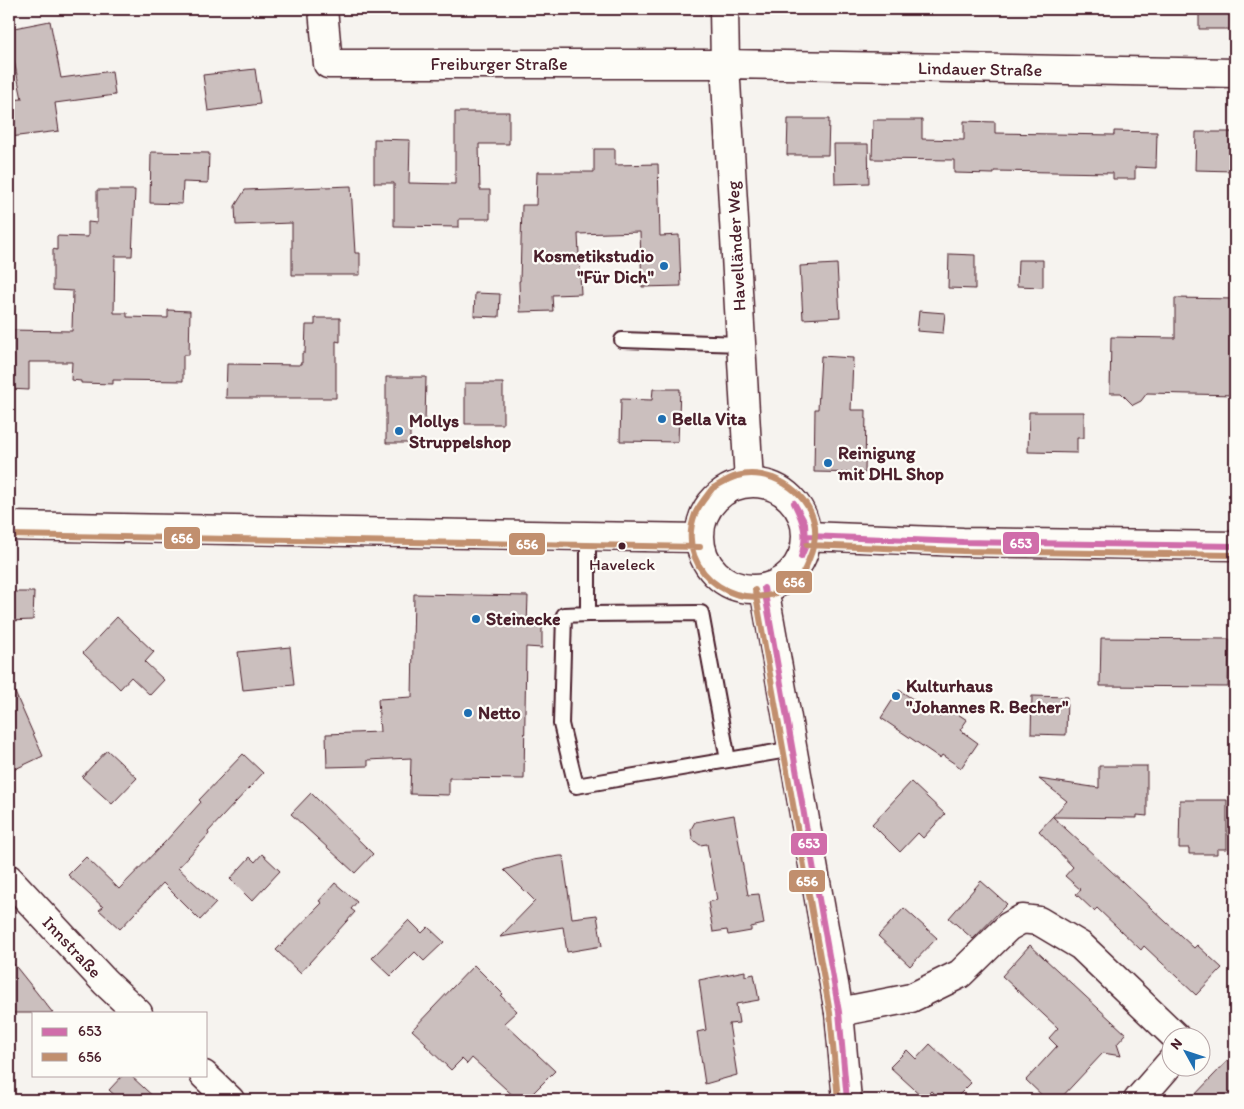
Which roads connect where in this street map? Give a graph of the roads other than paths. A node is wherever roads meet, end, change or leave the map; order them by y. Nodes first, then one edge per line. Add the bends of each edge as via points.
1 (323, 9) edge
2 (724, 9) edge
3 (725, 64) junction
4 (1235, 73) edge
5 (622, 340) dead end
6 (741, 344) junction
7 (749, 482) junction
8 (9, 526) edge
9 (588, 535) junction
10 (807, 536) junction
11 (700, 538) junction
12 (1235, 546) edge
13 (764, 588) junction
14 (588, 614) junction
15 (793, 749) junction
16 (728, 760) junction
17 (9, 878) edge
18 (137, 1012) edge
19 (839, 1012) junction
20 (1165, 1026) edge
21 (1162, 1072) edge
22 (205, 1076) edge
23 (230, 1100) edge
24 (847, 1100) edge
25 (1138, 1100) edge

1 - 3 street, Freiburger Straße via 328,64
2 - 3 street, Havelländer Weg
3 - 4 street, Lindauer Straße
3 - 6 street, Havelländer Weg
5 - 6 lane
6 - 7 street, Havelländer Weg
7 - 10 street via 767,484 796,503 804,519
7 - 11 street via 733,486 719,495 702,522
8 - 9 street
9 - 11 street
9 - 14 lane
10 - 12 street
10 - 13 street via 803,554 794,570 781,582
11 - 13 street via 704,556 728,583 745,589
13 - 15 street
14 - 16 lane via 701,613
14 - 16 lane via 564,615 561,724 576,786
15 - 16 lane
15 - 19 street
17 - 18 street, Innstraße
19 - 20 street via 911,998 960,974 1008,926 1022,919 1040,921 1081,946
19 - 24 street
21 - 25 street
22 - 23 street

